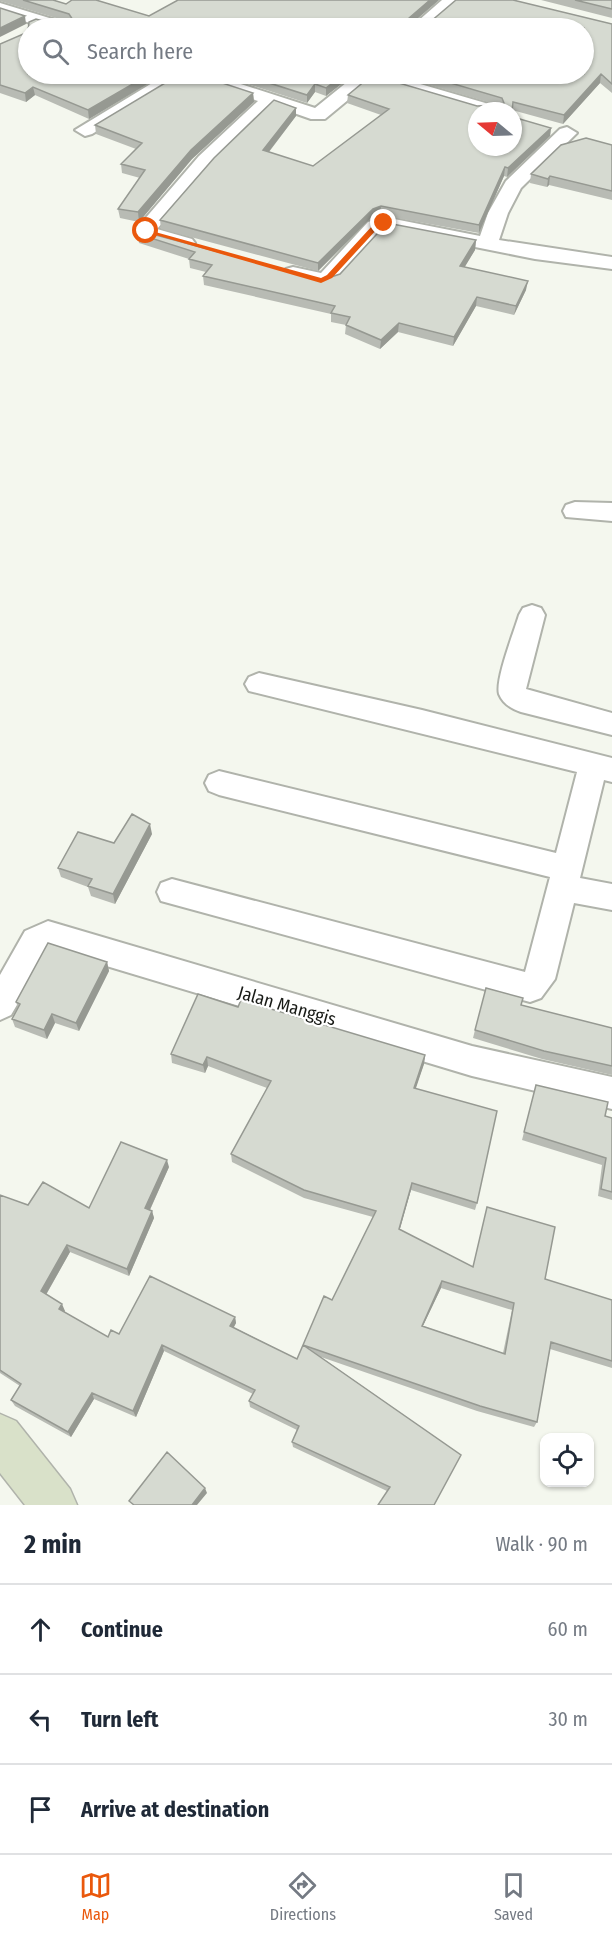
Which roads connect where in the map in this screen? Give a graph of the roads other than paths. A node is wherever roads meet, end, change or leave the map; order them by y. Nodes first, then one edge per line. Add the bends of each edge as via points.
1 (442, 3) edge
2 (0, 8) edge
3 (18, 18) edge
4 (427, 18) edge
5 (162, 84) edge
6 (225, 84) edge
7 (356, 84) edge
8 (402, 84) edge
9 (271, 99) junction
10 (468, 104) edge
11 (546, 127) edge
12 (85, 130) dead end
13 (488, 244) junction
14 (207, 249) edge
15 (612, 263) edge
16 (276, 268) edge
17 (575, 511) dead end
18 (612, 512) edge
19 (532, 615) dead end
20 (259, 684) dead end
21 (612, 724) edge
22 (603, 768) edge
23 (219, 783) dead end
24 (564, 878) junction
25 (172, 892) dead end
26 (612, 897) edge
27 (0, 1005) edge
28 (612, 1093) edge
29 (0, 1437) edge
30 (40, 1500) edge

1 - 4 street
2 - 3 street
5 - 12 street
6 - 9 street
7 - 9 street via 318,115
8 - 10 street
9 - 14 street via 179,187 146,231
11 - 13 street via 577,136 513,185
13 - 15 street
13 - 16 street via 381,223 326,280
17 - 18 street
19 - 21 street via 513,694 521,701
20 - 22 street
22 - 24 street
23 - 24 street
24 - 25 street via 538,979 530,988
24 - 26 street
27 - 28 street, Jalan Manggis via 36,941 48,935 472,1061
29 - 30 street

